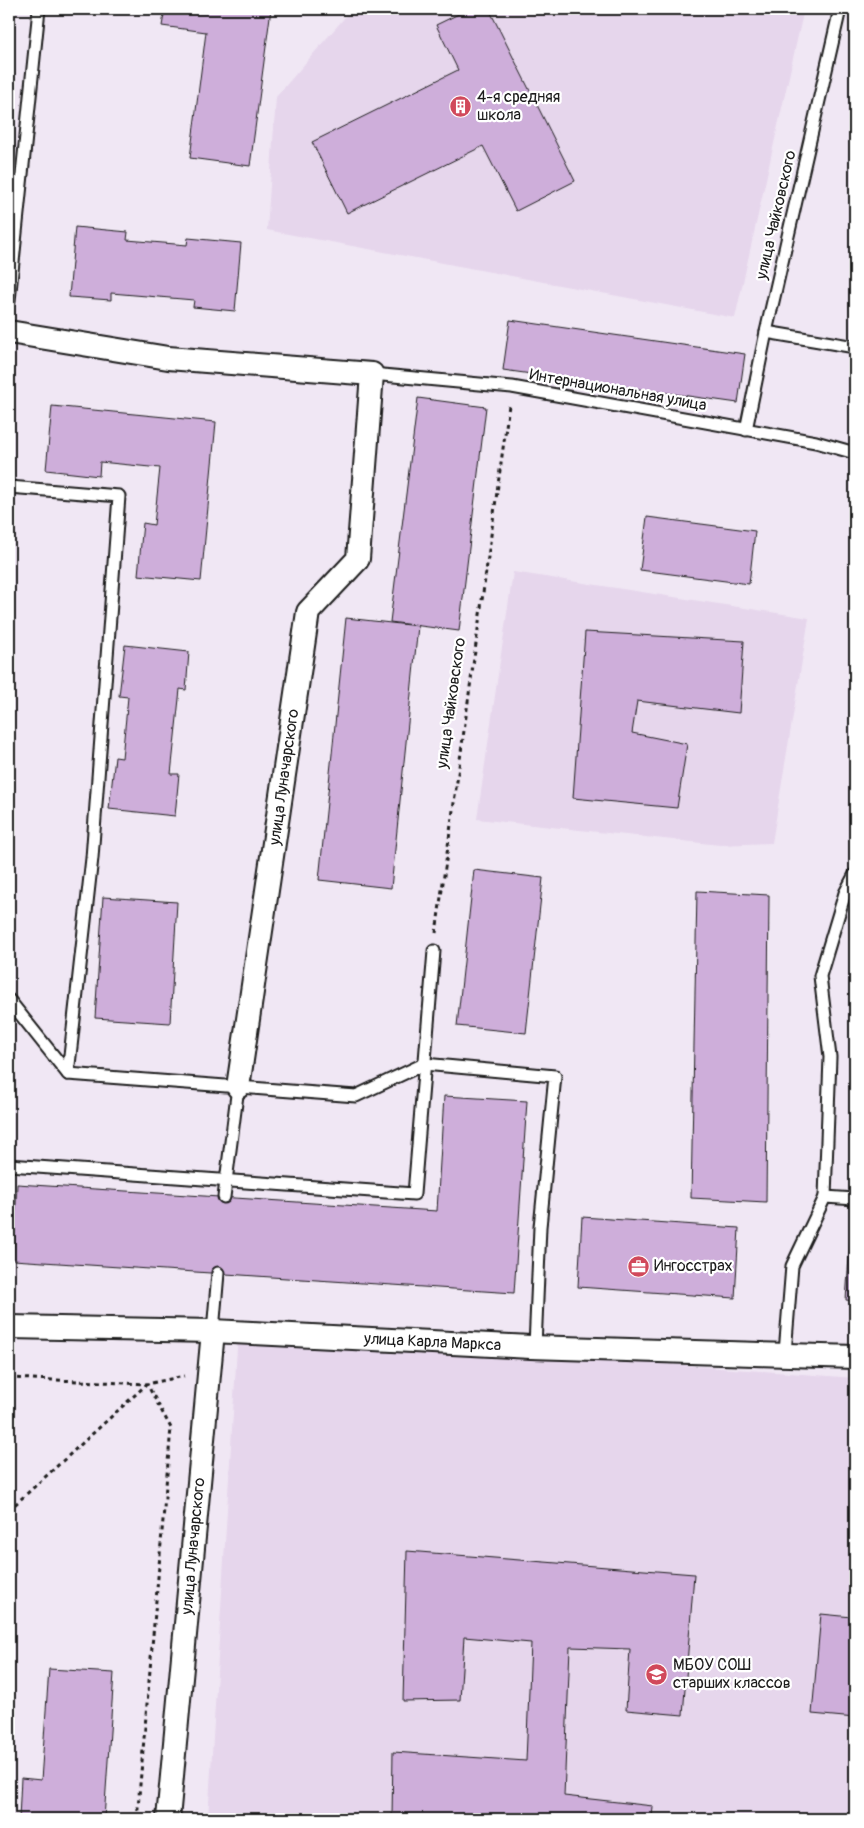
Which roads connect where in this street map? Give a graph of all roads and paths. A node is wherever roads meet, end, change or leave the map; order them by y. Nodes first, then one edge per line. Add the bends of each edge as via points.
1 (39, 9) edge
2 (840, 9) edge
3 (9, 301) edge
4 (9, 332) edge
5 (766, 332) junction
6 (855, 347) edge
7 (372, 374) junction
8 (512, 387) junction
9 (746, 430) junction
10 (855, 453) edge
11 (9, 487) edge
12 (855, 874) edge
13 (434, 951) joint
14 (9, 1000) edge
15 (424, 1064) junction
16 (68, 1074) junction
17 (238, 1087) junction
18 (9, 1165) edge
19 (226, 1181) junction
20 (224, 1197) dead end
21 (825, 1197) junction
22 (855, 1199) edge
23 (218, 1273) dead end
24 (9, 1327) edge
25 (213, 1331) junction
26 (535, 1347) junction
27 (785, 1353) junction
28 (855, 1356) edge
29 (185, 1375) dead end
30 (9, 1378) edge
31 (147, 1384) junction
32 (9, 1510) edge
33 (137, 1819) edge
34 (168, 1819) edge

1 - 3 lane
2 - 5 lane, улица Чайковского
4 - 7 street via 168,358
5 - 6 lane
5 - 9 lane, улица Чайковского
7 - 8 lane, Интернациональная улица
7 - 17 street, улица Луначарского via 358,560 308,612
8 - 9 lane, Интернациональная улица
8 - 13 path, улица Чайковского
9 - 10 lane, Интернациональная улица via 816,442
11 - 16 lane via 119,496 92,858
12 - 21 lane via 845,893 820,976 830,1057
13 - 15 lane
14 - 16 lane
15 - 17 lane via 356,1096
15 - 19 lane via 414,1194
15 - 26 lane via 555,1076 540,1227
16 - 17 lane
17 - 19 lane, улица Луначарского
18 - 19 lane
19 - 20 lane, улица Луначарского
21 - 22 lane
21 - 27 lane via 792,1266
23 - 25 lane, улица Луначарского
24 - 25 street, улица Карла Маркса
25 - 26 street, улица Карла Маркса
25 - 34 street, улица Луначарского
26 - 27 street, улица Карла Маркса
27 - 28 street, улица Карла Маркса
29 - 31 path
30 - 31 path
31 - 32 path
31 - 33 path via 171,1428

